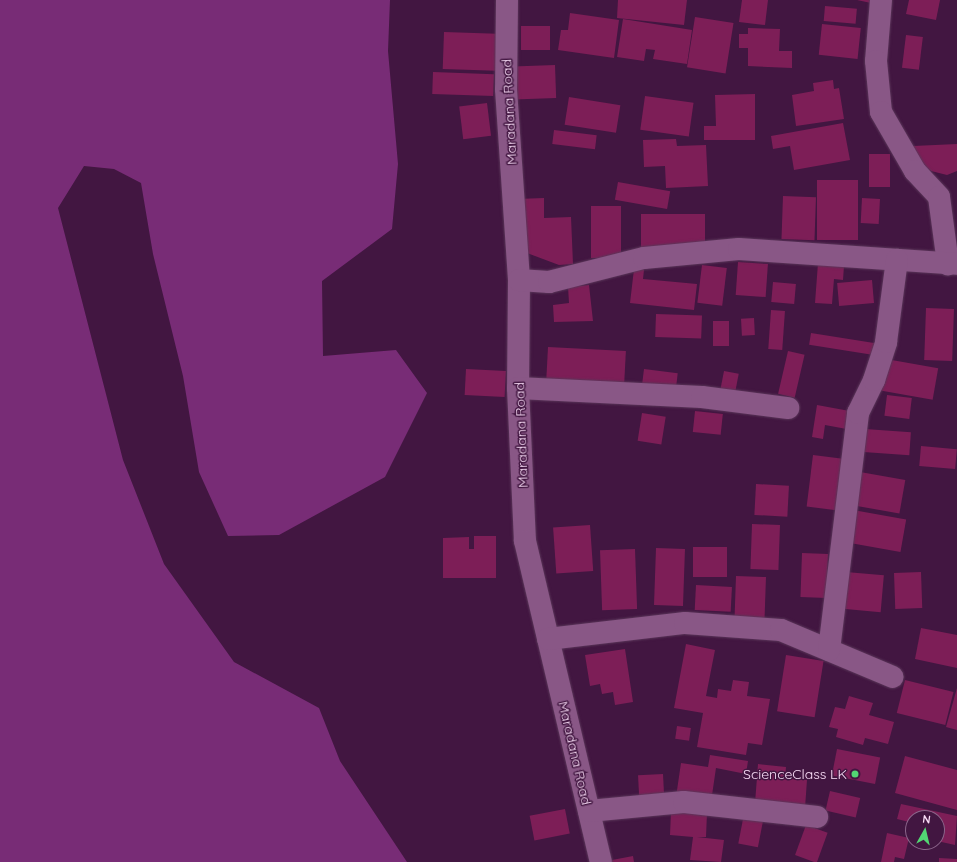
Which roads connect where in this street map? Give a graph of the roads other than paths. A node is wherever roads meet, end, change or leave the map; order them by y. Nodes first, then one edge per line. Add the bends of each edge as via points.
1 (506, 0) edge
2 (881, 0) edge
3 (897, 260) junction
4 (953, 264) edge
5 (519, 280) junction
6 (518, 388) junction
7 (788, 408) dead end
8 (548, 639) junction
9 (829, 650) junction
10 (893, 677) dead end
11 (589, 811) junction
12 (817, 817) dead end
13 (601, 862) edge

1 - 5 street, Maradana Road via 506,89
2 - 4 street via 876,61 881,112 915,171 939,197
3 - 4 street
3 - 5 street via 739,249 644,258 549,282
3 - 9 street via 886,342 874,380 858,413
5 - 6 street, Maradana Road
6 - 7 street via 702,397
6 - 8 street, Maradana Road via 526,541
8 - 9 street via 685,623 781,630
8 - 11 street, Maradana Road
9 - 10 street
11 - 12 street via 684,802
11 - 13 street, Maradana Road

